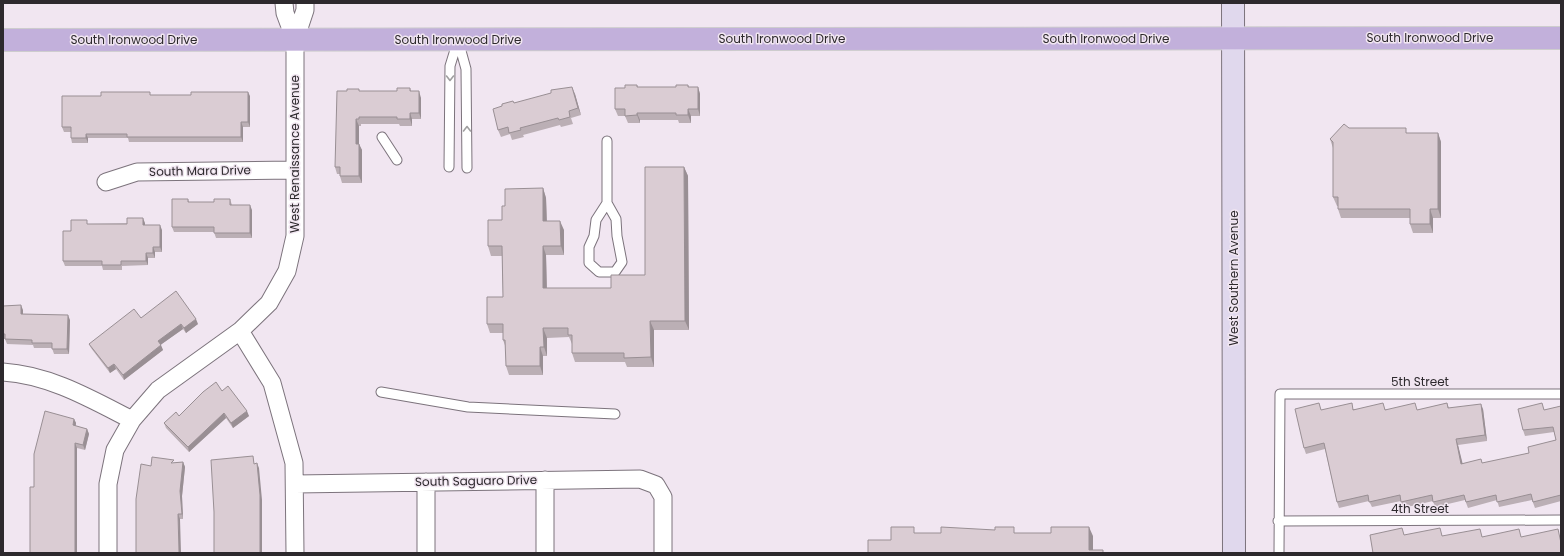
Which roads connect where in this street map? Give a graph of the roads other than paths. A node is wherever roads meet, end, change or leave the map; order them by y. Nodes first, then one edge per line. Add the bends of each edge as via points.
1 (284, 3) edge
2 (305, 3) edge
3 (1233, 3) edge
4 (1561, 38) edge
5 (1233, 39) junction
6 (3, 40) edge
7 (295, 40) junction
8 (458, 40) junction
9 (382, 137) dead end
10 (607, 141) dead end
11 (397, 160) dead end
12 (449, 167) dead end
13 (467, 168) dead end
14 (294, 170) junction
15 (106, 182) dead end
16 (607, 203) junction
17 (240, 331) junction
18 (3, 372) edge
19 (381, 392) dead end
20 (1561, 394) edge
21 (615, 414) dead end
22 (132, 420) junction
23 (545, 480) junction
24 (426, 482) junction
25 (295, 484) junction
26 (1561, 520) edge
27 (1278, 521) junction
28 (108, 553) edge
29 (295, 553) edge
30 (426, 553) edge
31 (545, 553) edge
32 (663, 553) edge
33 (1234, 553) edge
34 (1279, 553) edge

1 - 7 street
2 - 7 street
3 - 5 main road, West Southern Avenue
4 - 5 main road, South Ironwood Drive
5 - 8 main road, South Ironwood Drive
5 - 33 main road, West Southern Avenue
6 - 7 main road, South Ironwood Drive
7 - 8 main road, South Ironwood Drive
7 - 14 street, West Renaissance Avenue
8 -> 12 lane via 450,66
13 -> 8 lane via 466,69
9 - 11 lane
10 - 16 lane
14 - 15 street, South Mara Drive via 137,172
14 - 17 street, West Renaissance Avenue via 295,236 287,271 269,303
16 - 16 lane via 596,220 594,236 589,247 589,263 599,272 615,272 622,262 616,236 616,219
17 - 22 street, West Renaissance Avenue via 158,390
17 - 25 street via 272,383 294,463
18 - 22 street via 49,380
19 - 21 lane via 468,407
20 - 27 lane, 5th Street via 1280,394
22 - 28 street, West Renaissance Avenue via 115,450 108,484
23 - 24 street, South Saguaro Drive
23 - 31 street
23 - 32 street, South Saguaro Drive via 640,478 656,485 663,497
24 - 25 street, South Saguaro Drive
24 - 30 street
25 - 29 street
26 - 27 lane, 4th Street
27 - 34 lane

